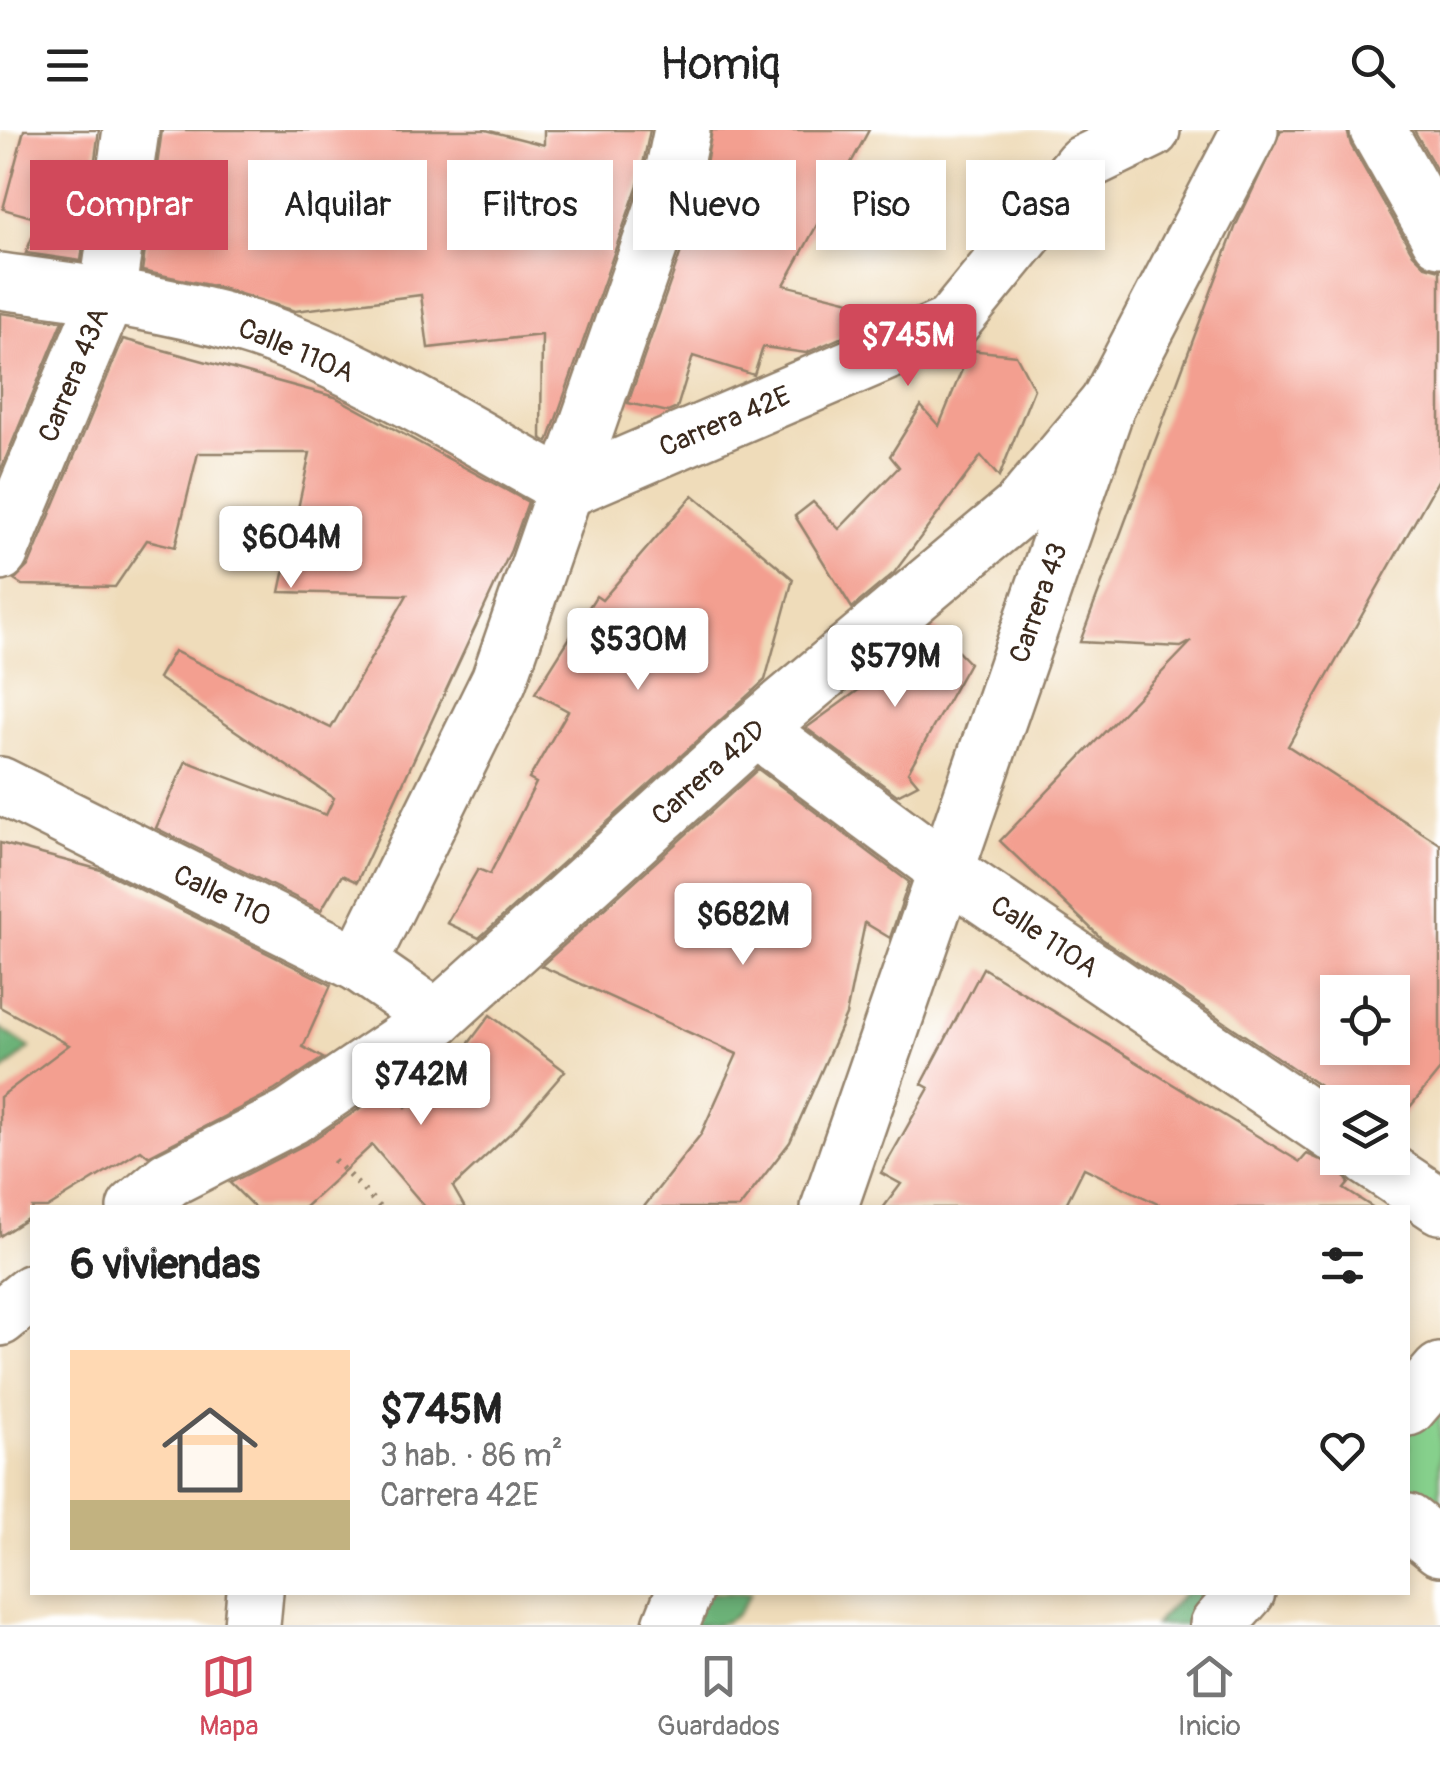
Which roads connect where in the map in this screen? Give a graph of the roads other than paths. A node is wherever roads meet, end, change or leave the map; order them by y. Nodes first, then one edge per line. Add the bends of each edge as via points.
1 (131, 130) edge
2 (682, 130) edge
3 (1152, 130) edge
4 (1250, 130) edge
5 (1378, 130) edge
6 (1440, 239) edge
7 (0, 281) edge
8 (106, 296) junction
9 (1108, 403) junction
10 (568, 489) junction
11 (0, 553) edge
12 (756, 729) junction
13 (0, 785) edge
14 (947, 871) junction
15 (359, 964) junction
16 (437, 1018) junction
17 (1320, 1125) edge
18 (1394, 1175) edge
19 (139, 1205) edge
20 (830, 1205) edge
21 (1440, 1206) edge
22 (30, 1294) edge
23 (0, 1318) edge
24 (1440, 1371) edge
25 (1410, 1406) edge
26 (1410, 1524) edge
27 (1440, 1548) edge
28 (256, 1595) edge
29 (683, 1595) edge
30 (1244, 1595) edge
31 (252, 1625) edge
32 (671, 1625) edge
33 (1218, 1625) edge

1 - 8 street, Carrera 43A
2 - 10 street via 670,187
3 - 10 street, Carrera 42E via 1082,164 950,325
4 - 9 street, Carrera 43
5 - 6 street
7 - 8 street, Calle 110A
8 - 10 street, Calle 110A via 242,325 330,361
8 - 11 street, Carrera 43A
9 - 12 street, Carrera 42D via 1020,508
9 - 14 street, Carrera 43
10 - 15 street via 499,680
12 - 14 street, Calle 110A
12 - 16 street, Carrera 42D
13 - 15 street, Calle 110
14 - 17 street, Calle 110A
14 - 20 street, Carrera 43
15 - 16 street, Calle 110
16 - 19 street, Carrera 42D via 291,1116 170,1179
18 - 21 street
22 - 23 street
24 - 25 street
26 - 27 street
28 - 31 street
29 - 32 street
30 - 33 street

